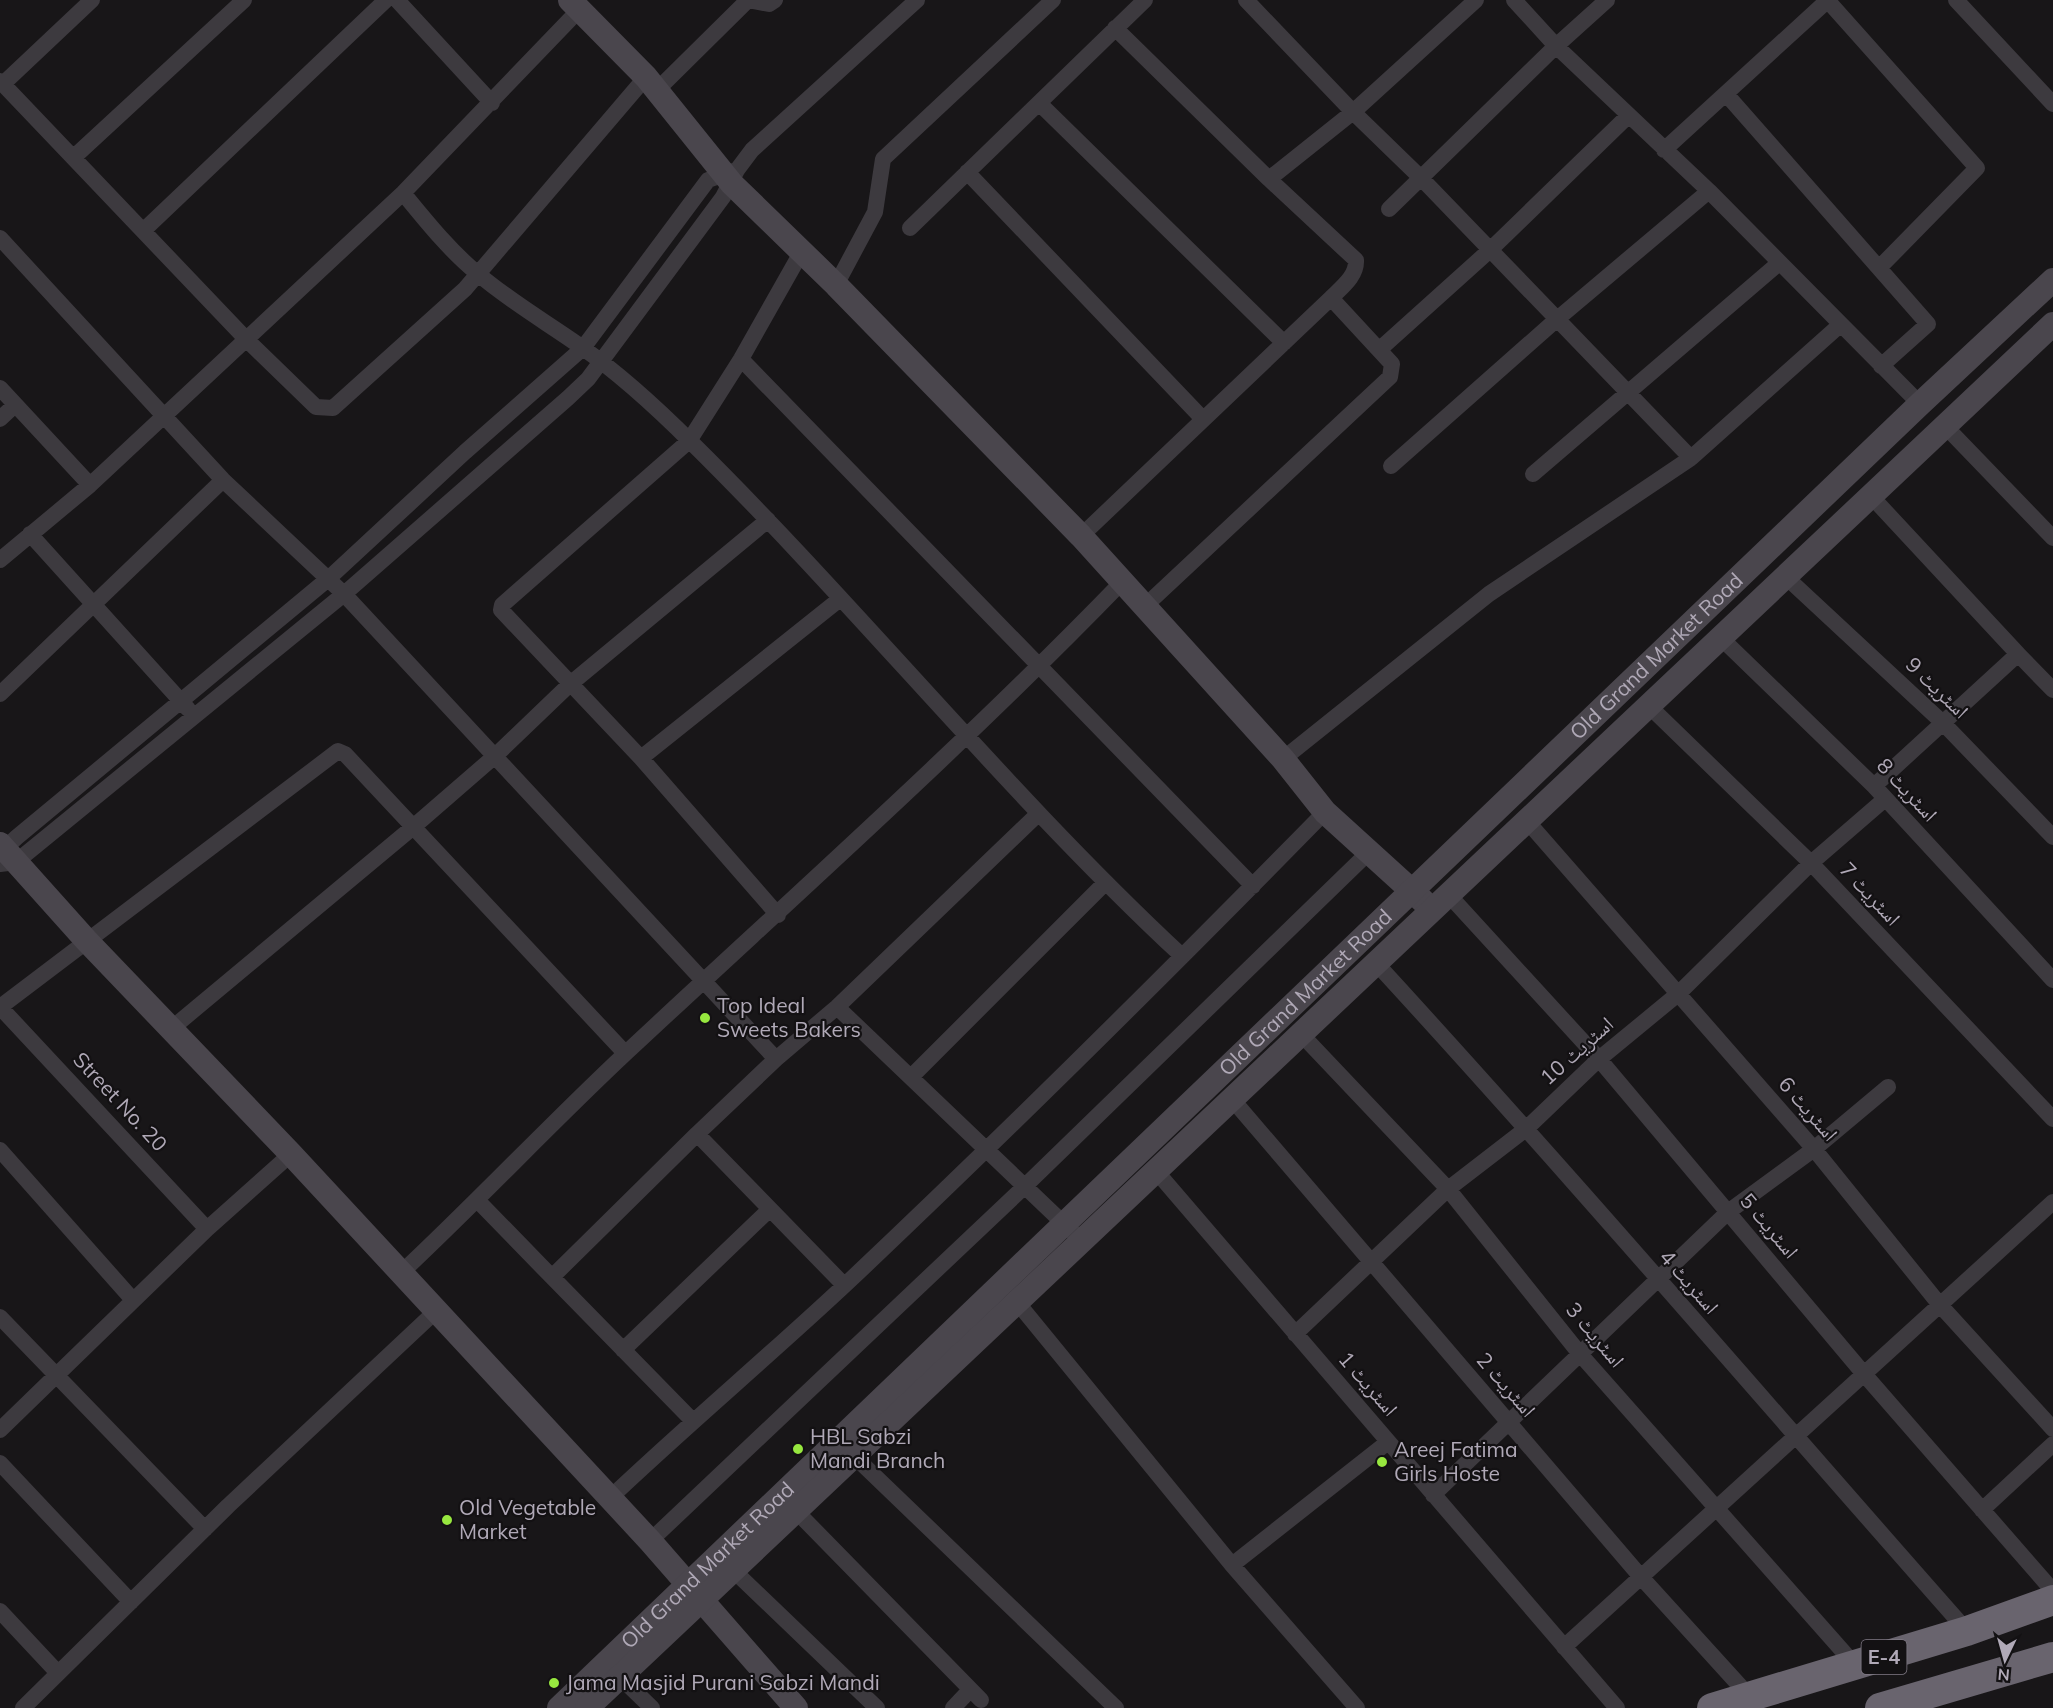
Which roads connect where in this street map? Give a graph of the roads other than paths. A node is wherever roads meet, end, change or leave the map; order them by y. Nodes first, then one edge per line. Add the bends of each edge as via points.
1 (92, 0) edge
2 (244, 0) edge
3 (386, 0) edge
4 (398, 0) edge
5 (748, 0) edge
6 (775, 0) edge
7 (917, 0) edge
8 (1053, 0) edge
9 (1145, 0) edge
10 (1246, 0) edge
11 (1476, 0) edge
12 (1514, 0) edge
13 (1607, 0) edge
14 (1828, 0) edge
15 (1956, 0) edge
16 (574, 5) edge
17 (1115, 28) junction
18 (1556, 46) junction
19 (1, 82) edge
20 (651, 84) junction
21 (1726, 94) junction
22 (492, 103) junction
23 (1039, 103) junction
24 (2053, 104) edge
25 (1353, 112) junction
26 (1628, 116) junction
27 (1664, 150) junction
28 (74, 158) junction
29 (967, 172) junction
30 (730, 176) junction
31 (1421, 178) junction
32 (1269, 179) junction
33 (1708, 191) junction
34 (403, 193) junction
35 (1389, 209) dead end
36 (910, 228) dead end
37 (144, 230) junction
38 (0, 238) edge
39 (1490, 250) junction
40 (802, 251) junction
41 (1779, 263) junction
42 (1879, 268) junction
43 (477, 274) junction
44 (2053, 280) edge
45 (836, 285) junction
46 (1331, 298) junction
47 (1556, 320) junction
48 (2053, 324) edge
49 (1840, 325) junction
50 (246, 340) junction
51 (1284, 343) junction
52 (583, 348) junction
53 (1380, 349) junction
54 (741, 359) junction
55 (601, 362) junction
56 (1881, 366) junction
57 (0, 388) edge
58 (1628, 393) junction
59 (1920, 404) junction
60 (15, 405) junction
61 (164, 417) junction
62 (0, 419) edge
63 (1203, 419) junction
64 (1945, 426) junction
65 (689, 441) junction
66 (1691, 458) junction
67 (1391, 466) dead end
68 (1533, 474) dead end
69 (223, 480) junction
70 (90, 485) junction
71 (1871, 496) junction
72 (768, 520) junction
73 (30, 534) junction
74 (1081, 536) junction
75 (2053, 538) edge
76 (0, 560) edge
77 (1786, 577) junction
78 (328, 579) junction
79 (1121, 583) junction
80 (344, 594) junction
81 (840, 599) junction
82 (94, 604) junction
83 (1144, 607) junction
84 (1721, 638) junction
85 (2018, 654) junction
86 (1038, 668) junction
87 (569, 685) junction
88 (2053, 690) edge
89 (0, 694) edge
90 (180, 701) junction
91 (1649, 706) junction
92 (194, 717) junction
93 (1942, 722) junction
94 (967, 734) junction
95 (495, 756) junction
96 (641, 758) junction
97 (1283, 759) junction
98 (1880, 792) junction
99 (1325, 812) junction
100 (1038, 814) junction
101 (1527, 821) junction
102 (412, 828) junction
103 (2053, 837) edge
104 (1368, 853) junction
105 (4, 856) edge
106 (1811, 863) junction
107 (1104, 884) junction
108 (1253, 885) junction
109 (1413, 890) junction
110 (1439, 902) junction
111 (778, 915) junction
112 (86, 940) junction
113 (1181, 956) junction
114 (1376, 963) junction
115 (2053, 980) edge
116 (705, 981) junction
117 (1678, 994) junction
118 (0, 1007) edge
119 (837, 1007) junction
120 (171, 1029) junction
121 (1301, 1034) junction
122 (625, 1053) junction
123 (776, 1059) junction
124 (1599, 1059) junction
125 (910, 1077) junction
126 (1888, 1087) dead end
127 (1232, 1100) junction
128 (2053, 1119) edge
129 (1527, 1128) junction
130 (697, 1134) junction
131 (1814, 1149) junction
132 (0, 1150) edge
133 (984, 1150) junction
134 (291, 1154) junction
135 (1156, 1171) junction
136 (1024, 1187) junction
137 (1449, 1189) junction
138 (478, 1201) junction
139 (2053, 1202) edge
140 (770, 1209) junction
141 (1728, 1212) junction
142 (207, 1228) junction
143 (1074, 1232) junction
144 (1370, 1261) junction
145 (401, 1273) junction
146 (552, 1277) junction
147 (1657, 1280) junction
148 (844, 1285) junction
149 (133, 1300) junction
150 (1017, 1302) junction
151 (1940, 1305) junction
152 (436, 1310) junction
153 (0, 1317) edge
154 (1295, 1334) junction
155 (623, 1350) junction
156 (1580, 1354) junction
157 (1863, 1374) junction
158 (55, 1377) junction
159 (692, 1420) junction
160 (1508, 1422) junction
161 (2053, 1429) edge
162 (0, 1430) edge
163 (1795, 1437) junction
164 (1388, 1442) junction
165 (2053, 1444) edge
166 (854, 1456) junction
167 (0, 1463) edge
168 (1433, 1495) junction
169 (610, 1498) junction
170 (1716, 1509) junction
171 (1982, 1510) junction
172 (796, 1511) junction
173 (205, 1529) junction
174 (650, 1541) junction
175 (1232, 1565) junction
176 (733, 1570) junction
177 (1641, 1577) junction
178 (2053, 1591) edge
179 (694, 1593) junction
180 (2053, 1600) edge
181 (131, 1602) junction
182 (0, 1611) edge
183 (1967, 1631) junction
184 (1564, 1647) junction
185 (2053, 1657) edge
186 (1855, 1665) junction
187 (58, 1673) junction
188 (620, 1677) junction
189 (1750, 1697) junction
190 (23, 1708) edge
191 (559, 1708) edge
192 (587, 1708) edge
193 (652, 1708) edge
194 (796, 1708) edge
195 (878, 1708) edge
196 (953, 1708) edge
197 (1116, 1708) edge
198 (1357, 1708) edge
199 (1617, 1708) edge
200 (1712, 1708) edge
201 (1880, 1708) edge

1 - 19 street
2 - 28 street
3 - 37 street
4 - 22 street
5 - 6 street via 769,4
5 - 20 street
7 - 30 street via 752,150
8 - 45 street via 883,159 875,212
9 - 17 street
10 - 25 street
11 - 25 street
12 - 18 street
13 - 18 street
14 - 21 street
14 - 42 street via 1977,168
15 - 24 street
16 - 20 street
16 - 22 street
17 - 23 street
17 - 32 street
18 - 26 street
18 - 31 street
19 - 28 street
20 - 30 street
20 - 43 street
21 - 27 street
21 - 42 street
22 - 34 street
23 - 29 street
23 - 51 street
25 - 31 street
25 - 32 street
26 - 27 street
26 - 39 street
27 - 33 street
28 - 37 street
29 - 36 street
29 - 63 street
30 - 40 street
30 - 52 street via 708,180
30 - 55 street
31 - 35 street
31 - 39 street
32 - 46 street via 1356,260 1354,274
33 - 41 street
33 - 47 street
34 - 43 street
34 - 50 street
37 - 50 street
38 - 61 street
39 - 47 street
39 - 53 street
40 - 45 street
40 - 54 street
41 - 49 street
41 - 58 street
42 - 56 street via 1928,324
43 - 50 street via 333,408 316,407
43 - 52 street
44 - 59 street, Old Grand Market Road
45 - 74 street
46 - 51 street
46 - 53 street
47 - 58 street
47 - 67 street
48 - 64 street, Old Grand Market Road
49 - 56 street
49 - 66 street
50 - 61 street
51 - 63 street
52 - 55 street
52 - 78 street
53 - 83 street via 1392,364 1390,377
54 - 65 street
54 - 86 street
55 - 65 street
55 - 80 street via 568,398
56 - 59 street
57 - 60 street
58 - 66 street
58 - 68 street
59 - 109 street, Old Grand Market Road
60 - 62 street
60 - 70 street
61 - 69 street
61 - 70 street
63 - 74 street
64 - 71 street, Old Grand Market Road
64 - 75 street
65 - 72 street
65 - 87 street via 502,605 503,614
66 - 97 street via 1489,594
69 - 78 street
69 - 82 street
70 - 73 street
71 - 77 street, Old Grand Market Road
71 - 85 street
72 - 81 street
72 - 87 street
73 - 76 street
73 - 82 street
74 - 79 street
77 - 84 street, Old Grand Market Road
77 - 93 street, اسٹریٹ 9
78 - 80 street
78 - 90 street
79 - 83 street
79 - 86 street
80 - 92 street
80 - 95 street
81 - 94 street
81 - 96 street
82 - 89 street
82 - 90 street
83 - 97 street
84 - 91 street, Old Grand Market Road
84 - 98 street, اسٹریٹ 8
85 - 88 street
85 - 93 street, اسٹریٹ 10
86 - 94 street
86 - 108 street
87 - 95 street
87 - 96 street
90 - 92 street
90 - 105 street
91 - 101 street, Old Grand Market Road
91 - 106 street, اسٹریٹ 7
92 - 105 street
93 - 98 street, اسٹریٹ 10
93 - 103 street, اسٹریٹ 9
94 - 100 street
94 - 111 street
95 - 102 street
95 - 116 street
96 - 111 street
97 - 99 street
98 - 106 street, اسٹریٹ 10
98 - 115 street, اسٹریٹ 8
99 - 104 street
99 - 108 street
100 - 107 street
100 - 119 street
101 - 110 street, Old Grand Market Road
101 - 117 street, اسٹریٹ 6
102 - 112 street via 338,751
102 - 120 street
102 - 122 street
104 - 109 street
104 - 136 street
105 - 112 street
106 - 117 street, اسٹریٹ 10
106 - 128 street, اسٹریٹ 7
107 - 113 street
107 - 125 street
108 - 113 street
109 - 110 street
109 - 143 street, Old Grand Market Road
110 - 114 street, Old Grand Market Road
110 - 124 street, اسٹریٹ 5
111 - 116 street
112 - 118 street
112 - 120 street
113 - 133 street
114 - 121 street, Old Grand Market Road
114 - 129 street, اسٹریٹ 4
116 - 122 street
116 - 123 street
117 - 124 street, اسٹریٹ 10
117 - 131 street, اسٹریٹ 6
118 - 142 street, Street No. 20
119 - 123 street
119 - 125 street
120 - 134 street
121 - 127 street, Old Grand Market Road
121 - 137 street, اسٹریٹ 3
122 - 138 street
123 - 130 street
124 - 129 street, اسٹریٹ 10
124 - 141 street, اسٹریٹ 5
125 - 133 street
126 - 131 street
127 - 135 street, Old Grand Market Road
127 - 144 street, اسٹریٹ 2
129 - 137 street, اسٹریٹ 10
129 - 147 street, اسٹریٹ 4
130 - 140 street
130 - 146 street
131 - 141 street
131 - 151 street, اسٹریٹ 6
132 - 149 street
133 - 136 street
133 - 148 street
134 - 142 street
134 - 145 street
135 - 143 street, Old Grand Market Road
135 - 154 street, اسٹریٹ 1
136 - 143 street
136 - 174 street
137 - 144 street, اسٹریٹ 10
137 - 156 street, اسٹریٹ 3
138 - 145 street
138 - 146 street
139 - 151 street
140 - 148 street
140 - 155 street
141 - 147 street
141 - 157 street, اسٹریٹ 5
142 - 149 street
143 - 150 street, Old Grand Market Road
143 - 179 street, Old Grand Market Road
144 - 154 street, اسٹریٹ 10
144 - 160 street, اسٹریٹ 2
145 - 152 street
146 - 155 street
147 - 156 street
147 - 163 street, اسٹریٹ 4
148 - 159 street
149 - 158 street
150 - 166 street, Old Grand Market Road
150 - 175 street
151 - 157 street
151 - 161 street, اسٹریٹ 6
152 - 169 street
152 - 173 street
153 - 158 street
154 - 164 street, اسٹریٹ 1
155 - 159 street
156 - 160 street
156 - 170 street, اسٹریٹ 3
157 - 163 street
157 - 171 street, اسٹریٹ 5
158 - 162 street
158 - 173 street
159 - 169 street
160 - 168 street
160 - 177 street, اسٹریٹ 2
163 - 170 street
163 - 183 street, اسٹریٹ 4
164 - 168 street, اسٹریٹ 1
164 - 175 street
165 - 171 street
166 - 172 street, Old Grand Market Road
166 - 197 street
167 - 181 street
168 - 184 street, اسٹریٹ 1
169 - 174 street
170 - 177 street
170 - 186 street, اسٹریٹ 3
171 - 178 street, اسٹریٹ 5
172 - 176 street, Old Grand Market Road
172 - 196 street via 975,1695
173 - 181 street
174 - 179 street
175 - 198 street
176 - 179 street, Old Grand Market Road
176 - 195 street
177 - 184 street
177 - 189 street, اسٹریٹ 2
179 - 188 street, Old Grand Market Road
179 - 191 street, Old Grand Market Road
179 - 194 street
180 - 183 highway, E-4
181 - 187 street
182 - 187 street
183 - 186 highway, E-4
184 - 199 street, اسٹریٹ 1
185 - 201 highway, E-4
186 - 189 highway, E-4
187 - 190 street
188 - 192 street, Old Grand Market Road
188 - 193 street
189 - 200 highway, E-4

